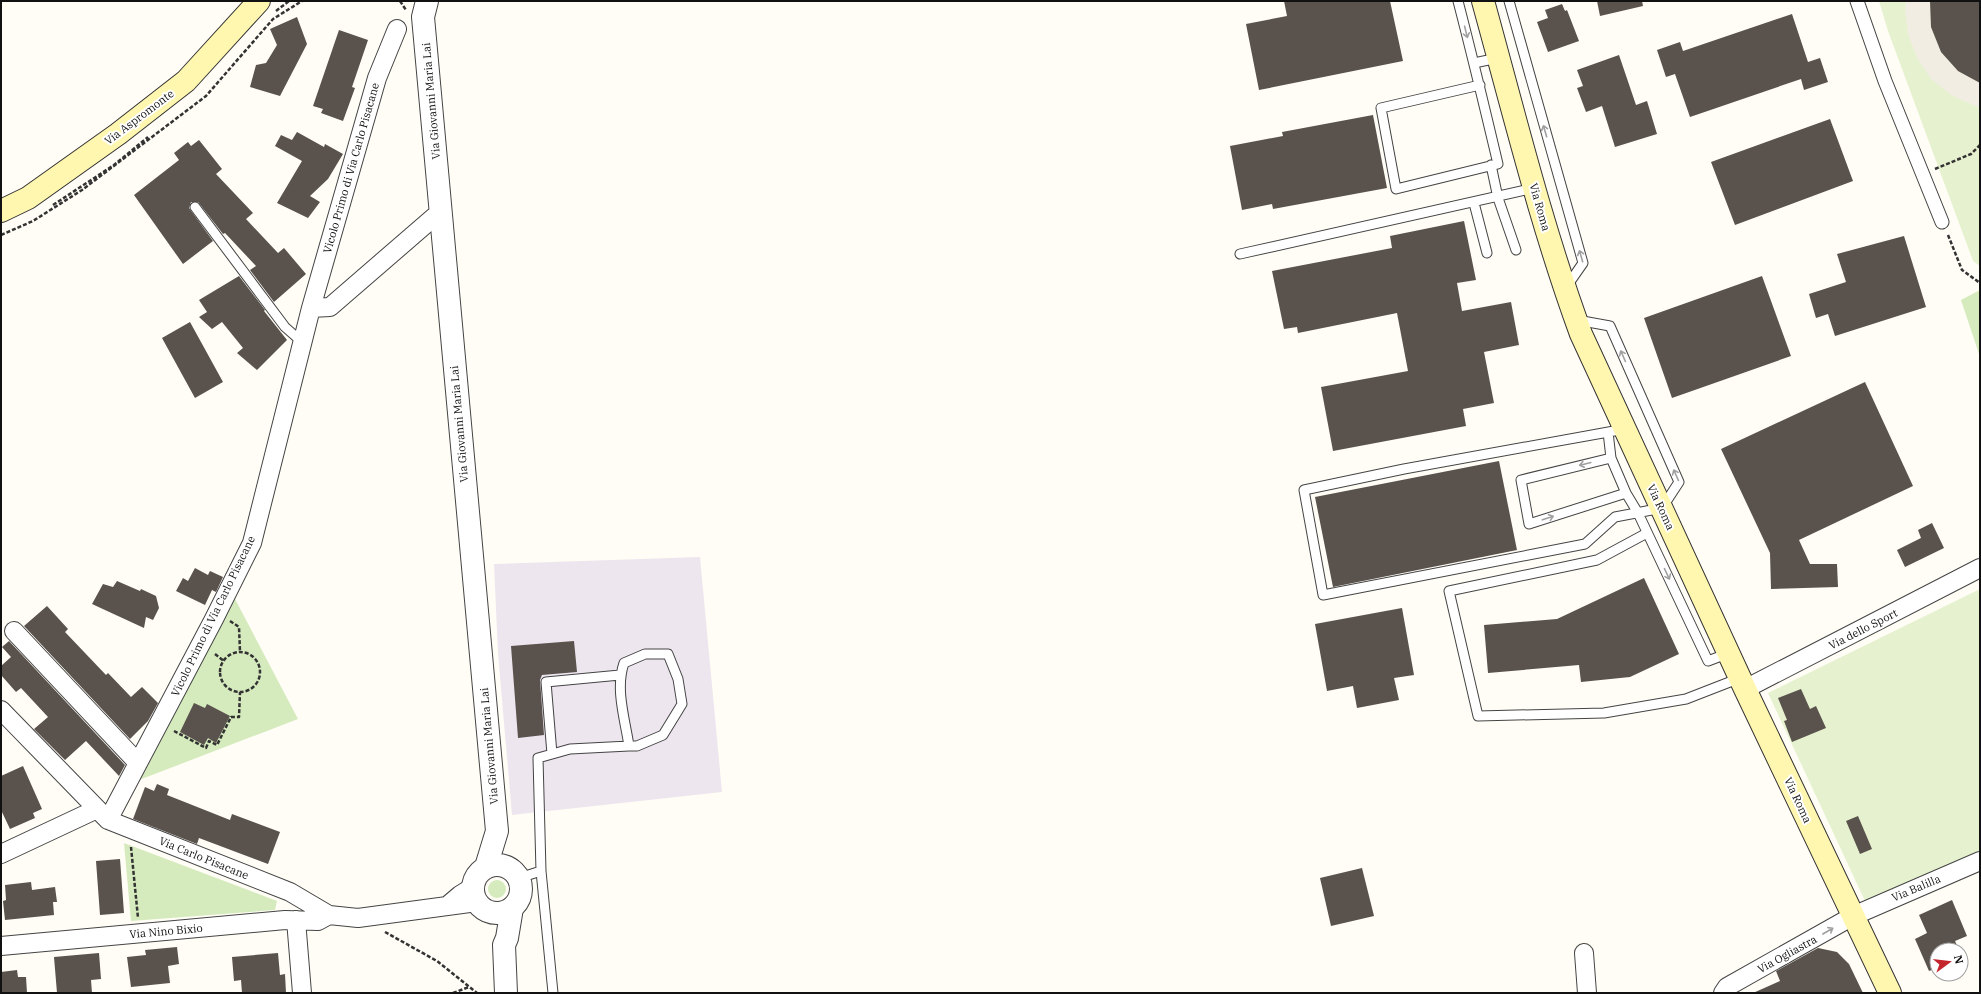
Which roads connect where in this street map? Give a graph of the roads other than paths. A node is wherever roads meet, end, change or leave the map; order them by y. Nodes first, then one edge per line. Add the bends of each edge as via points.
1 (1458, 1) edge
2 (1484, 1) edge
3 (1510, 1) edge
4 (1857, 1) edge
5 (422, 6) edge
6 (264, 8) edge
7 (397, 29) dead end
8 (1499, 58) junction
9 (1474, 63) junction
10 (1480, 85) junction
11 (1491, 165) junction
12 (1534, 188) junction
13 (1498, 198) junction
14 (1474, 203) junction
15 (196, 207) dead end
16 (1, 211) edge
17 (440, 217) junction
18 (1942, 222) road end
19 (1516, 250) dead end
20 (1487, 253) dead end
21 (1240, 254) dead end
22 (1565, 288) junction
23 (311, 308) junction
24 (1576, 320) junction
25 (302, 342) junction
26 (1616, 431) junction
27 (1611, 458) junction
28 (1626, 493) junction
29 (1662, 508) junction
30 (1638, 514) junction
31 (1648, 533) junction
32 (1667, 548) junction
33 (1980, 568) edge
34 (14, 631) dead end
35 (620, 675) junction
36 (1743, 684) junction
37 (1, 710) edge
38 (629, 746) junction
39 (552, 754) junction
40 (138, 763) junction
41 (102, 814) junction
42 (497, 831) junction
43 (1, 854) edge
44 (1980, 861) edge
45 (486, 866) junction
46 (541, 871) junction
47 (515, 873) junction
48 (290, 892) junction
49 (480, 901) junction
50 (512, 908) junction
51 (328, 915) junction
52 (1853, 916) junction
53 (291, 920) junction
54 (504, 945) junction
55 (1, 946) edge
56 (1584, 953) dead end
57 (302, 993) edge
58 (506, 993) edge
59 (553, 993) edge
60 (1587, 993) edge
61 (1723, 993) edge
62 (1890, 993) edge

1 -> 9 lane
2 - 8 main road, Via Roma
22 -> 3 lane via 1583,263
4 - 18 street via 1885,81
5 - 17 street, Via Giovanni Maria Lai
6 - 16 main road, Via Aspromonte via 181,86 28,198
7 - 23 street, Vicolo Primo di Via Carlo Pisacane via 377,78
8 - 9 lane
8 - 12 main road, Via Roma
9 - 10 lane
10 - 11 lane via 1498,164
10 - 11 lane via 1381,108 1396,189
11 - 13 lane
12 - 13 lane
12 - 22 main road, Via Roma
13 - 14 lane
13 - 19 lane
14 - 20 lane
14 - 21 lane
15 - 25 lane via 285,327
17 - 23 street via 434,217 330,307
17 - 42 street, Via Giovanni Maria Lai
22 - 24 main road, Via Roma
23 - 25 street, Vicolo Primo di Via Carlo Pisacane
24 - 26 main road, Via Roma
29 -> 24 lane via 1679,482 1610,326
25 - 40 street, Vicolo Primo di Via Carlo Pisacane via 252,543
26 - 27 lane
26 - 29 main road, Via Roma
26 - 30 lane via 1304,490 1323,595 1585,544 1615,517
27 - 28 lane
27 -> 28 lane via 1521,480 1529,524
28 - 30 lane
29 - 30 lane
29 - 32 main road, Via Roma
30 - 31 lane
31 - 32 lane
31 - 36 lane via 1597,560 1449,591 1478,716 1604,713 1686,699
32 - 36 main road, Via Roma via 1729,653
33 - 36 street, Via dello Sport
34 - 40 street
35 - 38 lane
35 - 38 lane via 624,663 645,654 668,654 678,679 682,704 663,735 637,746
35 - 39 lane via 546,682
36 - 52 main road, Via Roma
37 - 41 street, Via Carlo Pisacane
38 - 39 lane via 570,749
39 - 46 lane via 538,758
40 - 41 street, Vicolo Primo di Via Carlo Pisacane
41 - 43 street
41 - 48 street, Via Carlo Pisacane
42 - 45 street, Via Giovanni Maria Lai
42 - 47 street, Via Giovanni Maria Lai
44 - 52 street, Via Balilla
45 - 47 street via 499,864
45 - 49 street via 478,874
46 - 47 lane
46 - 59 lane
47 - 50 street via 522,891
48 - 51 street, Via Carlo Pisacane
48 - 53 street
49 - 50 street via 498,913
49 - 51 street, Via Carlo Pisacane via 460,895 447,906 358,918
49 - 54 street
50 - 54 street
51 - 53 street, Via Nino Bixio via 318,921
61 -> 52 street, Via Ogliastra via 1726,987
52 - 62 main road, Via Roma
53 - 55 street, Via Nino Bixio
53 - 57 street
54 - 58 street
56 - 60 street

